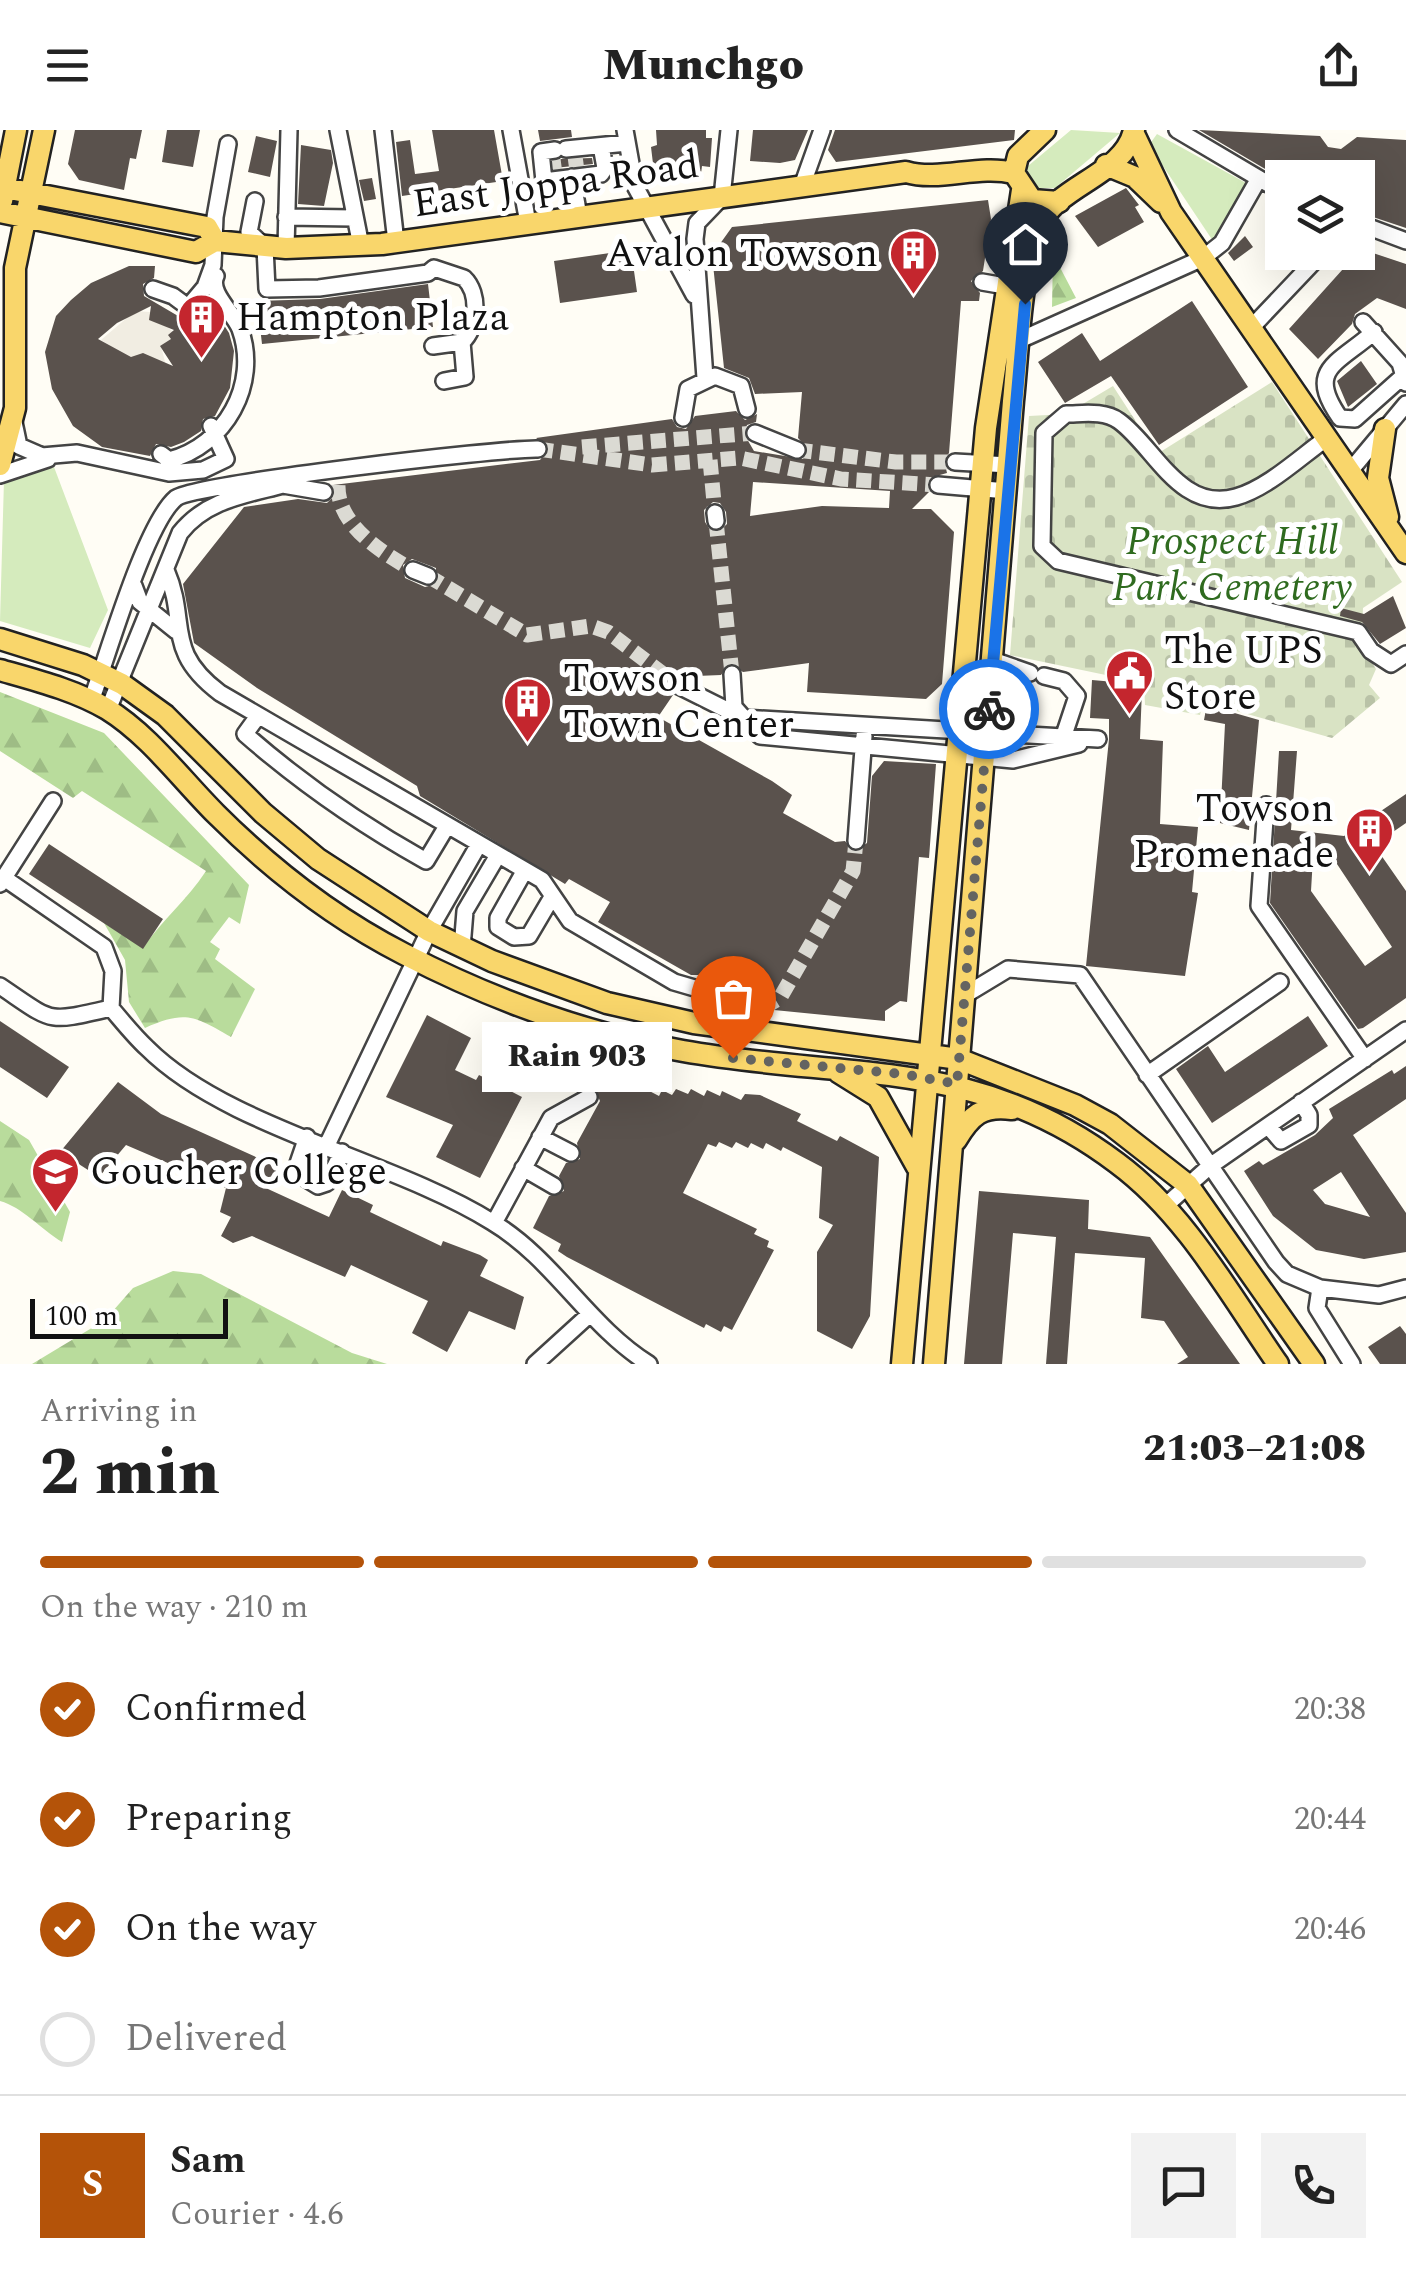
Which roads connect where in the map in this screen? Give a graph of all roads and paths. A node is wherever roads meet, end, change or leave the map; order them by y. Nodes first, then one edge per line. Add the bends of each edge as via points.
1 (16, 130) edge
2 (44, 130) edge
3 (289, 130) edge
4 (338, 130) edge
5 (383, 130) edge
6 (511, 130) edge
7 (729, 130) edge
8 (822, 130) edge
9 (1177, 130) edge
10 (1044, 131) edge
11 (1134, 132) edge
12 (626, 136) edge
13 (228, 144) dead end
14 (1106, 165) junction
15 (906, 172) junction
16 (1016, 178) junction
17 (1258, 180) junction
18 (1265, 184) edge
19 (802, 186) junction
20 (2, 187) edge
21 (30, 193) junction
22 (722, 197) junction
23 (255, 202) dead end
24 (1060, 202) junction
25 (648, 206) junction
26 (0, 212) edge
27 (1171, 212) junction
28 (579, 216) junction
29 (26, 217) junction
30 (286, 217) junction
31 (353, 218) junction
32 (528, 224) junction
33 (1375, 229) edge
34 (428, 238) junction
35 (1406, 241) edge
36 (215, 242) junction
37 (396, 242) junction
38 (361, 246) junction
39 (275, 248) junction
40 (1203, 258) junction
41 (434, 268) junction
42 (1306, 270) edge
43 (211, 276) junction
44 (982, 282) dead end
45 (1005, 286) junction
46 (153, 289) dead end
47 (697, 303) junction
48 (1251, 328) junction
49 (1020, 340) junction
50 (462, 342) junction
51 (436, 346) dead end
52 (705, 378) junction
53 (444, 380) dead end
54 (1404, 381) edge
55 (1406, 404) edge
56 (14, 408) junction
57 (746, 409) dead end
58 (683, 418) dead end
59 (211, 426) dead end
60 (1385, 429) junction
61 (756, 433) tunnel mouth
62 (1327, 438) junction
63 (538, 449) tunnel mouth
64 (798, 450) tunnel mouth
65 (61, 454) junction
66 (161, 454) dead end
67 (955, 462) tunnel mouth
68 (982, 464) junction
69 (0, 465) edge
70 (1009, 465) junction
71 (1350, 472) junction
72 (0, 475) edge
73 (333, 483) junction
74 (283, 485) junction
75 (938, 485) tunnel mouth
76 (980, 488) junction
77 (1007, 492) junction
78 (1392, 533) junction
79 (1406, 552) edge
80 (166, 570) junction
81 (134, 586) junction
82 (152, 612) junction
83 (176, 631) junction
84 (1, 639) edge
85 (1406, 654) edge
86 (993, 660) junction
87 (0, 670) edge
88 (101, 674) junction
89 (732, 674) tunnel mouth
90 (122, 684) junction
91 (680, 686) tunnel mouth
92 (99, 706) junction
93 (258, 716) junction
94 (743, 718) junction
95 (864, 727) junction
96 (987, 735) junction
97 (1062, 738) junction
98 (960, 744) junction
99 (863, 746) junction
100 (985, 758) junction
101 (53, 801) dead end
102 (1266, 805) dead end
103 (447, 826) junction
104 (856, 841) tunnel mouth
105 (478, 844) junction
106 (498, 855) junction
107 (525, 870) junction
108 (2, 881) edge
109 (552, 897) junction
110 (430, 931) junction
111 (462, 948) junction
112 (418, 961) junction
113 (1280, 982) dead end
114 (0, 986) edge
115 (965, 995) junction
116 (112, 1008) junction
117 (764, 1008) dead end
118 (1406, 1030) edge
119 (928, 1053) junction
120 (960, 1059) junction
121 (1365, 1059) junction
122 (827, 1067) junction
123 (1147, 1075) junction
124 (925, 1078) junction
125 (957, 1084) junction
126 (589, 1097) dead end
127 (1301, 1102) junction
128 (1033, 1112) junction
129 (1268, 1126) junction
130 (307, 1137) junction
131 (540, 1137) junction
132 (952, 1146) junction
133 (335, 1148) junction
134 (570, 1154) dead end
135 (916, 1166) junction
136 (1210, 1166) junction
137 (523, 1168) junction
138 (1188, 1185) junction
139 (554, 1186) dead end
140 (1164, 1206) junction
141 (494, 1223) junction
142 (1320, 1288) junction
143 (1406, 1288) edge
144 (590, 1314) junction
145 (535, 1364) edge
146 (650, 1364) edge
147 (902, 1364) edge
148 (934, 1364) edge
149 (1278, 1364) edge
150 (1314, 1364) edge
151 (1352, 1364) edge

1 - 20 main road
2 - 21 main road
3 - 30 street
4 - 31 street
5 - 37 street
6 - 32 street
7 - 22 street
8 - 19 street
9 - 17 street
10 - 16 main road
11 - 14 main road
11 - 27 main road
12 - 25 street via 635,186
12 - 28 street via 574,161
13 - 36 street
14 - 24 main road
14 - 27 main road via 1135,178
15 - 16 main road, East Joppa Road via 980,168
15 - 16 main road, East Joppa Road via 971,158
15 - 19 main road, East Joppa Road
16 - 24 main road via 1032,200
16 - 45 main road via 1020,222
17 - 18 street
17 - 40 street via 1222,244
19 - 22 main road, East Joppa Road
20 - 21 main road, East Joppa Road
20 - 26 main road
21 - 29 main road
21 - 36 main road, East Joppa Road via 207,228
22 - 25 main road, East Joppa Road
22 - 47 street via 698,224
23 - 39 street via 249,232
24 - 49 main road via 1038,227
25 - 28 main road, East Joppa Road
25 - 47 street
26 - 29 main road, East Joppa Road
27 - 40 main road
28 - 32 main road, East Joppa Road
29 - 36 main road, East Joppa Road via 196,252
29 - 56 main road via 15,268
30 - 31 street
30 - 39 street
31 - 38 street
32 - 34 main road, East Joppa Road
33 - 35 street
34 - 37 main road, East Joppa Road
34 - 41 street
36 - 39 main road, East Joppa Road
36 - 43 street
37 - 38 main road, East Joppa Road
38 - 39 main road, East Joppa Road
39 - 41 street via 267,290 337,286
40 - 48 main road
40 - 49 street
41 - 50 street via 470,283 472,328
42 - 48 street
43 - 46 street via 192,310
43 - 66 street via 213,298 222,301 240,331 245,360 238,399 202,446 169,460
44 - 45 street
45 - 68 main road
47 - 52 street
48 - 62 main road
49 - 70 main road
50 - 51 street
50 - 53 street via 465,377
52 - 57 street via 741,386
52 - 58 street via 688,389
54 - 54 street via 1346,421 1321,385 1369,327 1400,363
55 - 60 street
56 - 65 street via 19,446 42,456
56 - 69 main road
59 - 65 street via 226,458 203,470 169,473
60 - 71 street
60 - 78 main road via 1378,478
61 - 64 street
62 - 71 main road
62 - 85 street via 1238,496 1218,498 1165,473 1118,420 1066,414 1044,433 1042,546 1058,561 1358,632 1391,664
63 - 73 street via 488,451
65 - 72 street
67 - 68 street
68 - 70 street
68 - 76 main road
70 - 77 main road
71 - 78 main road
73 - 74 street
73 - 74 street
73 - 81 street via 250,481 177,497 157,523
74 - 80 street via 212,504 191,520
75 - 76 street
76 - 77 street
76 - 98 main road
77 - 86 main road
78 - 79 main road
80 - 82 street
80 - 83 street
81 - 82 street
81 - 88 street
82 - 83 street
82 - 90 street
83 - 93 street via 199,676
84 - 88 main road
86 - 96 main road
86 - 97 street via 1064,681 1077,696
87 - 92 main road
88 - 90 main road
88 - 92 street
89 - 94 street via 734,706
90 - 92 street
90 - 110 main road via 187,735 291,838
91 - 94 street
92 - 112 main road via 154,749 273,868
93 - 103 street
93 - 103 street via 246,734 306,787 371,830 426,861
94 - 95 street
94 - 99 street via 760,736
95 - 98 street
95 - 99 street
96 - 97 street
96 - 98 street
96 - 100 main road
97 - 100 street via 1098,740 1014,760
98 - 99 street
98 - 100 street
98 - 119 main road
99 - 104 street
100 - 115 main road
101 - 108 street
102 - 121 street via 1260,906
103 - 105 street
105 - 106 street
105 - 110 street
106 - 107 street
106 - 111 street via 465,912
107 - 109 street
107 - 109 street via 498,928 529,936
108 - 116 street via 104,946 113,971
109 - 117 street via 570,921 674,982
110 - 111 main road
110 - 112 street
111 - 119 main road via 646,1013
112 - 122 main road via 528,1009 627,1039
112 - 133 street
113 - 123 street
114 - 116 street via 39,1016
115 - 120 main road
115 - 123 street via 1008,969 1080,975
116 - 130 street via 170,1067
118 - 121 street
119 - 120 main road
119 - 124 main road
120 - 125 main road
120 - 138 main road via 1076,1105
121 - 127 street
122 - 124 main road
122 - 135 main road via 878,1097
123 - 136 street
124 - 125 main road
124 - 135 main road
125 - 128 main road
125 - 132 main road
126 - 131 street via 550,1118
127 - 129 street
127 - 129 street via 1310,1122 1289,1140 1281,1141
128 - 132 main road via 983,1109
128 - 140 main road via 1119,1164
129 - 136 street
130 - 133 street
130 - 133 street via 295,1172 318,1186 327,1183
131 - 134 street
131 - 137 street
132 - 148 main road
133 - 141 street
135 - 147 main road
136 - 138 street
136 - 142 street via 1287,1274
137 - 139 street
137 - 141 street
138 - 140 street
138 - 150 main road
140 - 149 main road
141 - 144 street via 544,1261
142 - 143 street via 1379,1295
142 - 151 street via 1317,1308
144 - 145 street
144 - 146 street

